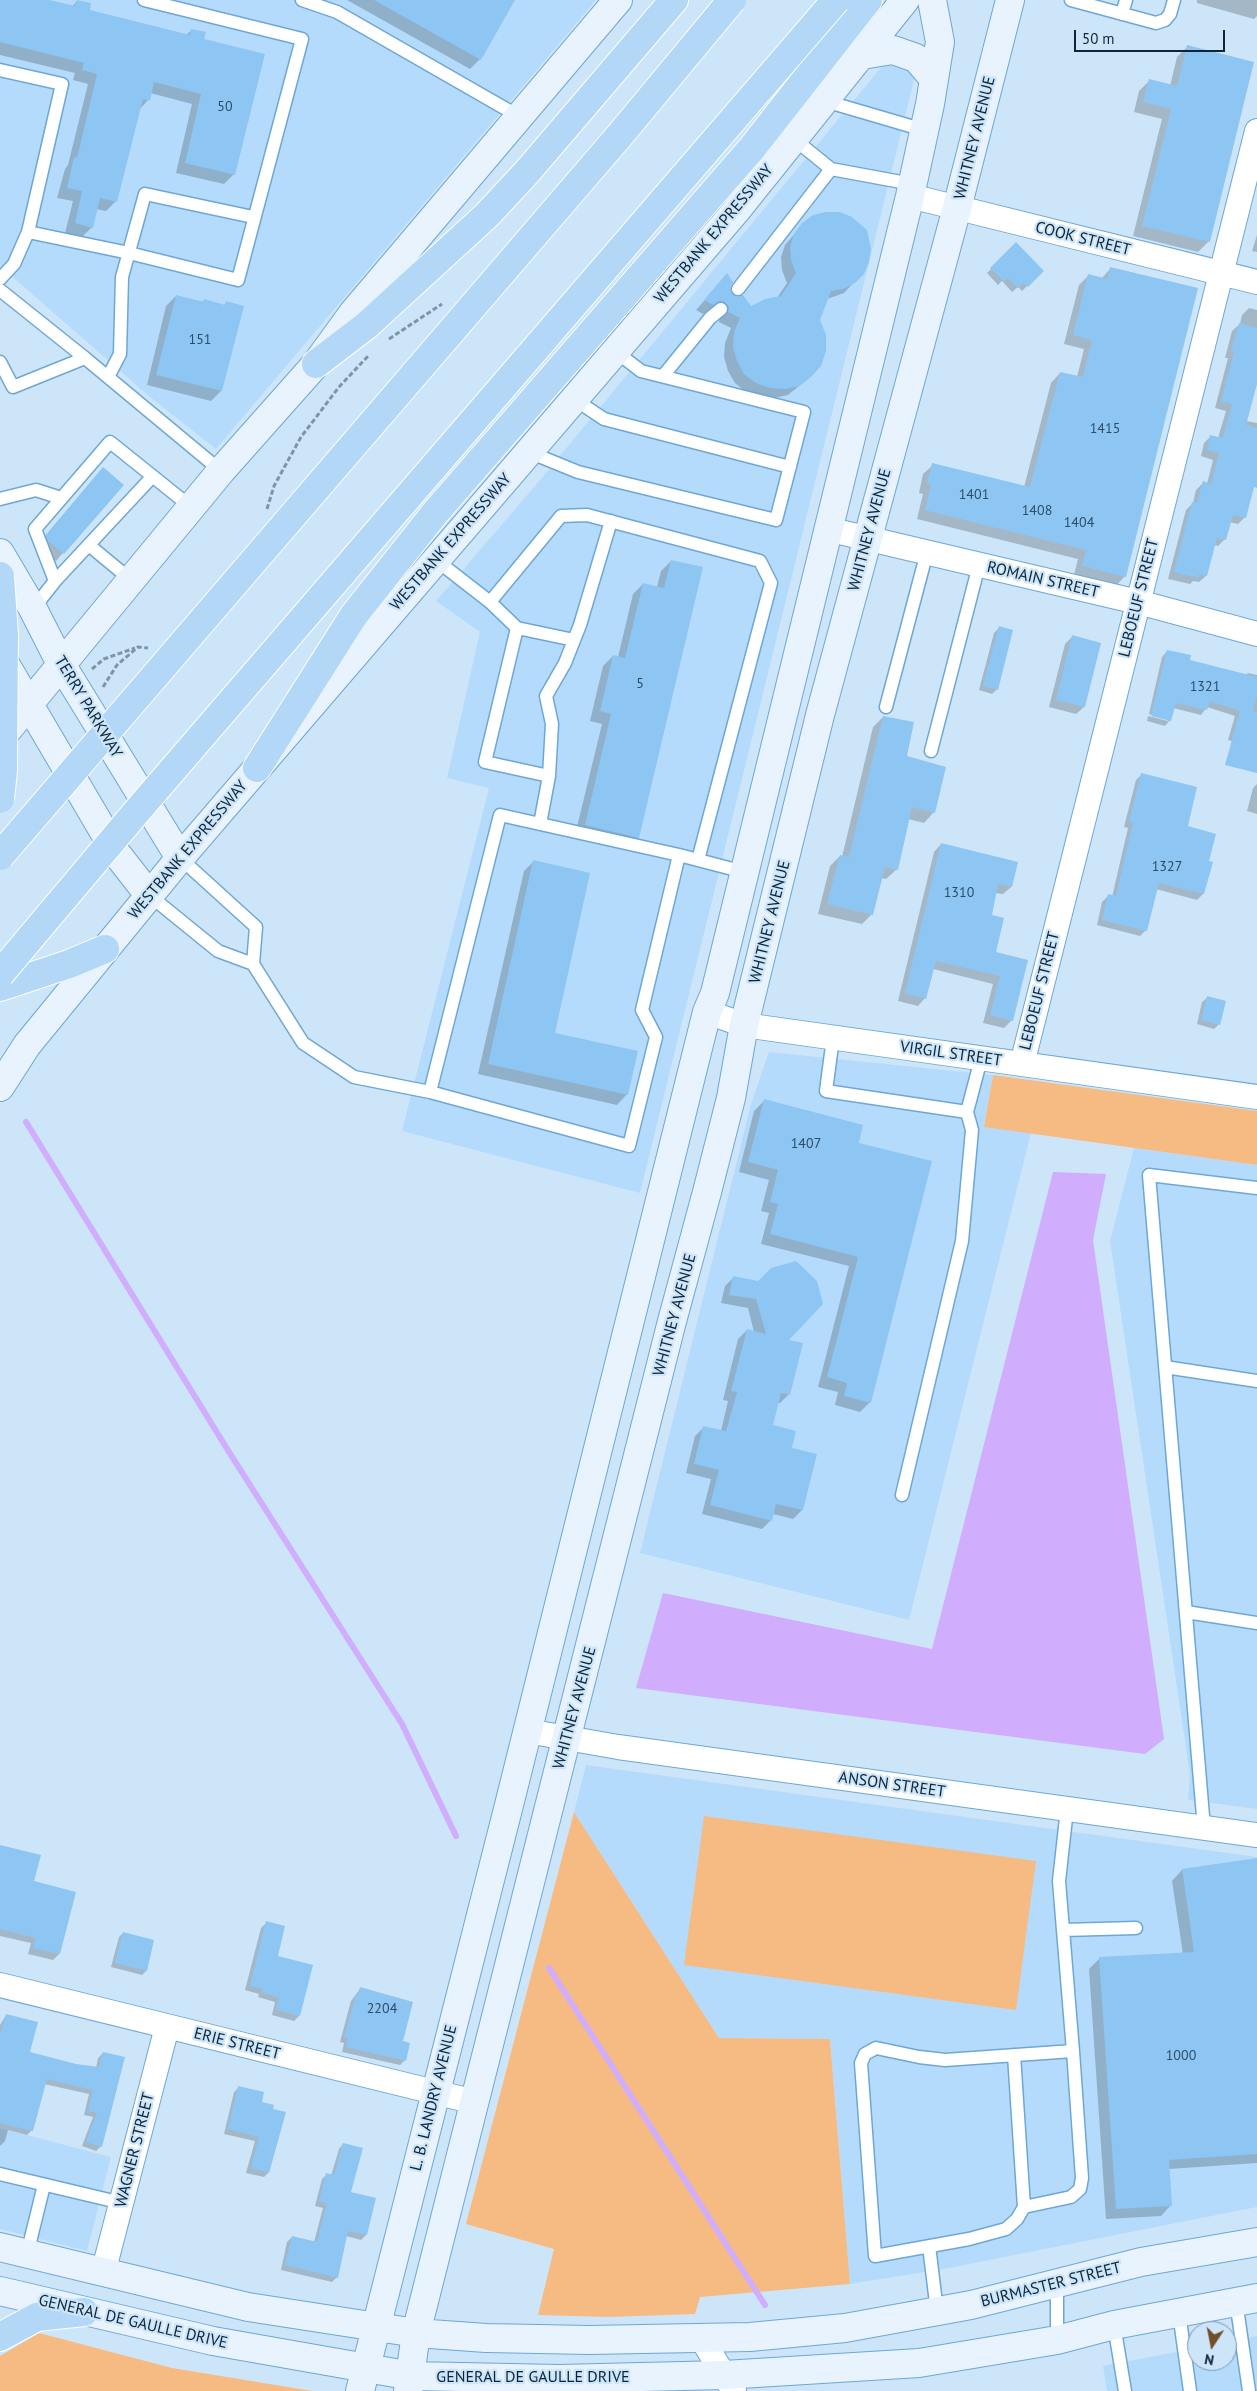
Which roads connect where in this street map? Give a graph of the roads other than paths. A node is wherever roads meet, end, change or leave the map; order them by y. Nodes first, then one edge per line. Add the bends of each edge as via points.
1 (144, 0) edge
2 (302, 0) edge
3 (674, 0) edge
4 (732, 0) edge
5 (836, 0) edge
6 (868, 0) edge
7 (906, 0) edge
8 (932, 0) edge
9 (1010, 0) edge
10 (1071, 0) edge
11 (1126, 0) edge
12 (1174, 0) edge
13 (612, 2) edge
14 (1122, 14) junction
15 (862, 55) junction
16 (0, 70) edge
17 (934, 79) junction
18 (825, 100) junction
19 (520, 117) junction
20 (924, 130) junction
21 (1257, 131) edge
22 (794, 139) junction
23 (831, 169) junction
24 (911, 190) junction
25 (957, 208) junction
26 (253, 218) junction
27 (28, 232) junction
28 (129, 252) junction
29 (1221, 273) junction
30 (0, 279) edge
31 (1257, 282) edge
32 (738, 288) dead end
33 (0, 290) edge
34 (721, 309) dead end
35 (615, 351) junction
36 (85, 358) junction
37 (0, 362) edge
38 (316, 364) junction
39 (663, 376) junction
40 (108, 377) junction
41 (574, 399) junction
42 (529, 452) junction
43 (790, 467) junction
44 (221, 471) junction
45 (152, 477) junction
46 (61, 498) junction
47 (0, 499) edge
48 (191, 507) junction
49 (611, 521) junction
50 (827, 529) junction
51 (868, 538) junction
52 (90, 546) junction
53 (927, 552) junction
54 (0, 553) edge
55 (436, 560) junction
56 (979, 565) junction
57 (0, 576) edge
58 (130, 580) junction
59 (55, 581) junction
60 (490, 602) junction
61 (1138, 602) junction
62 (33, 609) junction
63 (517, 628) junction
64 (1257, 634) edge
65 (574, 640) junction
66 (0, 655) edge
67 (61, 664) junction
68 (30, 704) junction
69 (886, 707) dead end
70 (0, 739) edge
71 (931, 751) dead end
72 (257, 768) junction
73 (549, 776) junction
74 (0, 799) edge
75 (540, 824) junction
76 (679, 855) junction
77 (0, 856) edge
78 (180, 858) junction
79 (698, 860) junction
80 (744, 872) junction
81 (150, 895) junction
82 (105, 948) junction
83 (253, 964) junction
84 (0, 974) edge
85 (0, 987) edge
86 (707, 1012) junction
87 (744, 1025) junction
88 (833, 1038) junction
89 (981, 1059) junction
90 (1022, 1064) junction
91 (0, 1086) edge
92 (430, 1092) junction
93 (1257, 1097) edge
94 (967, 1112) junction
95 (1257, 1188) edge
96 (1165, 1368) junction
97 (1257, 1381) edge
98 (902, 1495) dead end
99 (1186, 1612) junction
100 (1257, 1624) edge
101 (527, 1732) junction
102 (567, 1739) junction
103 (1067, 1809) junction
104 (1204, 1828) junction
105 (1257, 1835) edge
106 (1136, 1928) dead end
107 (1064, 1930) junction
108 (0, 1985) edge
109 (167, 2026) junction
110 (1073, 2051) junction
111 (1014, 2055) junction
112 (434, 2094) junction
113 (474, 2102) junction
114 (0, 2174) edge
115 (44, 2185) junction
116 (122, 2203) junction
117 (1024, 2207) junction
118 (1257, 2242) edge
119 (929, 2246) junction
120 (0, 2247) edge
121 (27, 2254) junction
122 (104, 2273) junction
123 (1057, 2284) junction
124 (0, 2291) edge
125 (1246, 2300) edge
126 (936, 2311) junction
127 (84, 2312) junction
128 (1179, 2313) junction
129 (376, 2325) junction
130 (1114, 2326) junction
131 (416, 2332) junction
132 (0, 2337) edge
133 (701, 2338) junction
134 (1057, 2340) junction
135 (363, 2380) edge
136 (410, 2383) edge
137 (729, 2383) edge
138 (1125, 2391) edge
139 (1190, 2391) edge
140 (1249, 2391) edge

1 - 26 lane via 302,39
2 - 19 lane via 337,12
3 - 38 highway via 487,215 367,325
4 - 77 highway, bridge via 620,135
5 - 84 highway, bridge
6 - 72 highway via 752,148 436,513 354,615
7 - 15 street, WESTBANK EXPRESSWAY
8 - 17 street via 940,42
9 - 25 street, WHITNEY AVENUE
10 - 14 lane
11 - 14 lane
12 - 14 lane via 1170,14 1156,23
13 - 19 street
15 - 17 street via 893,50 916,58
15 - 18 street, WESTBANK EXPRESSWAY
16 - 27 lane via 62,84
17 - 20 street
18 - 20 lane
18 - 22 street, WESTBANK EXPRESSWAY
19 - 38 street via 353,313
20 - 24 street
21 - 29 street, LEBOEUF STREET
22 - 23 lane
22 - 35 street, WESTBANK EXPRESSWAY
23 - 24 lane
23 - 32 lane
24 - 25 street, COOK STREET
24 - 50 street
25 - 29 street, COOK STREET
25 - 51 street, WHITNEY AVENUE
26 - 28 lane via 145,194
26 - 28 lane via 238,280
27 - 28 lane
27 - 30 lane via 14,264
28 - 40 lane via 122,277 120,354
29 - 31 street, COOK STREET
29 - 61 street, LEBOEUF STREET
33 - 36 lane
34 - 39 lane
35 - 39 lane via 641,371
35 - 41 street, WESTBANK EXPRESSWAY
36 - 37 lane via 13,387
36 - 40 lane
38 - 44 street
39 - 43 lane via 804,412
40 - 44 lane
41 - 42 street, WESTBANK EXPRESSWAY
41 - 43 lane via 604,419
42 - 43 lane via 578,472 776,520
42 - 55 street, WESTBANK EXPRESSWAY
44 - 48 street
45 - 46 lane via 110,442
45 - 48 lane
45 - 52 lane
46 - 47 lane via 36,490
46 - 59 lane via 35,529
48 - 58 street
49 - 60 lane via 587,515 561,516
49 - 65 lane
49 - 79 lane via 760,561 771,584
50 - 51 street, ROMAIN STREET
50 - 80 street
51 - 53 street, ROMAIN STREET
51 - 87 street, WHITNEY AVENUE via 820,715
52 - 58 lane
52 - 59 lane
53 - 56 street, ROMAIN STREET
53 - 69 lane
54 - 62 street, TERRY PARKWAY
55 - 60 lane
55 - 72 street, WESTBANK EXPRESSWAY
56 - 61 street, ROMAIN STREET
56 - 71 lane
57 - 74 highway, bridge via 4,645
58 - 67 street
59 - 62 lane
60 - 63 lane
61 - 64 street, ROMAIN STREET
61 - 90 street, LEBOEUF STREET
62 - 67 street, TERRY PARKWAY
63 - 65 lane
63 - 73 lane via 485,762
65 - 73 lane via 546,696 552,724
66 - 68 street
67 - 68 street
67 - 78 street, TERRY PARKWAY
68 - 70 street
68 - 81 street via 117,854
72 - 78 street, WESTBANK EXPRESSWAY
73 - 75 lane
75 - 76 lane
75 - 92 lane via 500,814
76 - 79 lane
76 - 92 lane via 642,1010 656,1037 629,1146
78 - 81 street, WESTBANK EXPRESSWAY
78 - 83 lane via 256,927
79 - 80 lane
80 - 86 street via 715,993
81 - 82 street, WESTBANK EXPRESSWAY
81 - 83 lane via 218,951
82 - 85 highway
82 - 91 street, WESTBANK EXPRESSWAY via 27,1045
83 - 92 lane via 303,1043 354,1077
86 - 87 street, VIRGIL STREET
86 - 101 street
87 - 88 street, VIRGIL STREET
87 - 102 street, WHITNEY AVENUE via 731,1098 710,1183
88 - 89 street, VIRGIL STREET
88 - 94 lane via 826,1091
89 - 90 street, VIRGIL STREET
89 - 94 lane
90 - 93 street, VIRGIL STREET
94 - 98 lane via 972,1130 962,1241
95 - 96 lane via 1149,1175
96 - 97 lane
96 - 99 lane
99 - 100 lane
99 - 104 lane
101 - 102 street, ANSON STREET
101 - 112 street, L. B. LANDRY AVENUE
102 - 103 street, ANSON STREET
102 - 113 street, WHITNEY AVENUE
103 - 104 street, ANSON STREET
103 - 107 lane via 1059,1881
104 - 105 street, ANSON STREET
106 - 107 lane
107 - 110 lane
108 - 109 street, ERIE STREET
109 - 112 street, ERIE STREET
109 - 116 street, WAGNER STREET
110 - 111 lane
110 - 117 lane via 1082,2178 1080,2189 1070,2197
111 - 117 lane
111 - 119 lane via 945,2060 876,2048 865,2054 861,2063 875,2256
112 - 113 street, ERIE STREET
112 - 129 street, L. B. LANDRY AVENUE
113 - 131 street
114 - 115 lane
115 - 116 lane
115 - 121 lane
116 - 122 street, WAGNER STREET
117 - 119 lane via 1006,2229
118 - 123 street, BURMASTER STREET via 1141,2262
119 - 126 lane
120 - 121 street
121 - 122 street
122 - 129 street via 248,2307
123 - 126 street, BURMASTER STREET
123 - 134 lane
124 - 127 street, GENERAL DE GAULLE DRIVE
125 - 128 street
125 - 140 lane
126 - 133 street, BURMASTER STREET via 845,2328
127 - 132 highway via 37,2317
127 - 135 street, GENERAL DE GAULLE DRIVE
128 - 130 street
128 - 139 lane
129 - 131 street
129 - 135 street, L. B. LANDRY AVENUE
130 - 134 street
130 - 138 lane
131 - 133 street via 526,2339
131 - 136 street
133 - 137 street
134 - 137 street, GENERAL DE GAULLE DRIVE via 919,2363 865,2365
135 - 136 street, GENERAL DE GAULLE DRIVE
136 - 137 street, GENERAL DE GAULLE DRIVE via 559,2379

